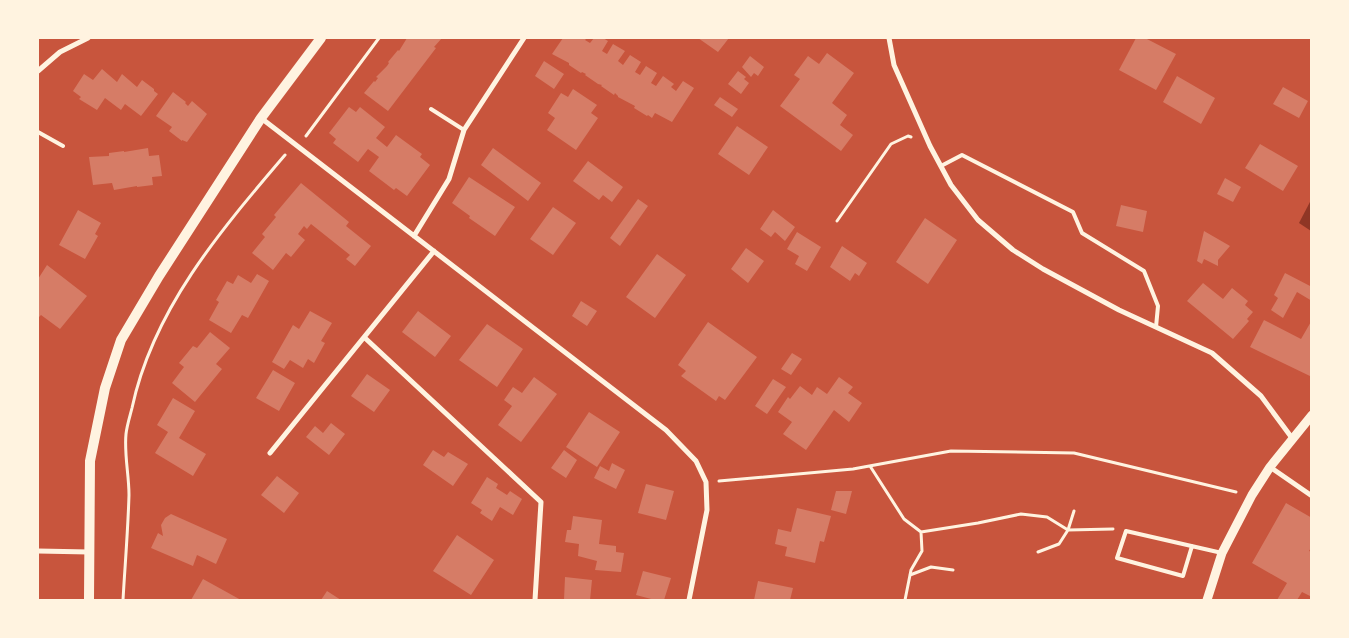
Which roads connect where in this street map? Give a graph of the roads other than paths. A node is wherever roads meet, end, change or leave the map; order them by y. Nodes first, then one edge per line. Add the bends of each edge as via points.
1 (76, 38) edge
2 (88, 38) edge
3 (321, 38) edge
4 (524, 38) edge
5 (889, 38) edge
6 (81, 42) junction
7 (38, 71) edge
8 (431, 109) dead end
9 (260, 118) junction
10 (464, 130) junction
11 (38, 132) edge
12 (63, 146) dead end
13 (941, 166) junction
14 (414, 236) junction
15 (434, 251) junction
16 (1156, 327) junction
17 (364, 338) junction
18 (1312, 415) edge
19 (1292, 438) junction
20 (270, 453) dead end
21 (1270, 467) junction
22 (1312, 496) edge
23 (1192, 546) junction
24 (38, 551) edge
25 (90, 552) junction
26 (1222, 553) junction
27 (89, 600) edge
28 (534, 600) edge
29 (689, 600) edge
30 (1207, 600) edge

1 - 6 street
2 - 6 street
3 - 9 main road
4 - 10 street
5 - 13 street via 894,65
6 - 7 street via 60,52
8 - 10 lane
9 - 14 street
9 - 25 main road via 158,276 121,340 105,388 90,461
10 - 14 street via 449,179
11 - 12 lane
13 - 16 street via 978,220 1013,250 1119,310
13 - 16 lane via 962,155 1073,212 1082,233 1144,271 1158,306
14 - 15 street
15 - 17 street
15 - 29 street via 666,430 696,461 706,482 707,510
16 - 19 street via 1212,354 1261,396
17 - 20 street
17 - 28 street via 541,502
18 - 19 street
19 - 21 street
21 - 22 street
21 - 26 street
23 - 23 lane via 1126,531 1118,558 1183,576
23 - 26 lane
24 - 25 street
25 - 27 main road
26 - 30 street

